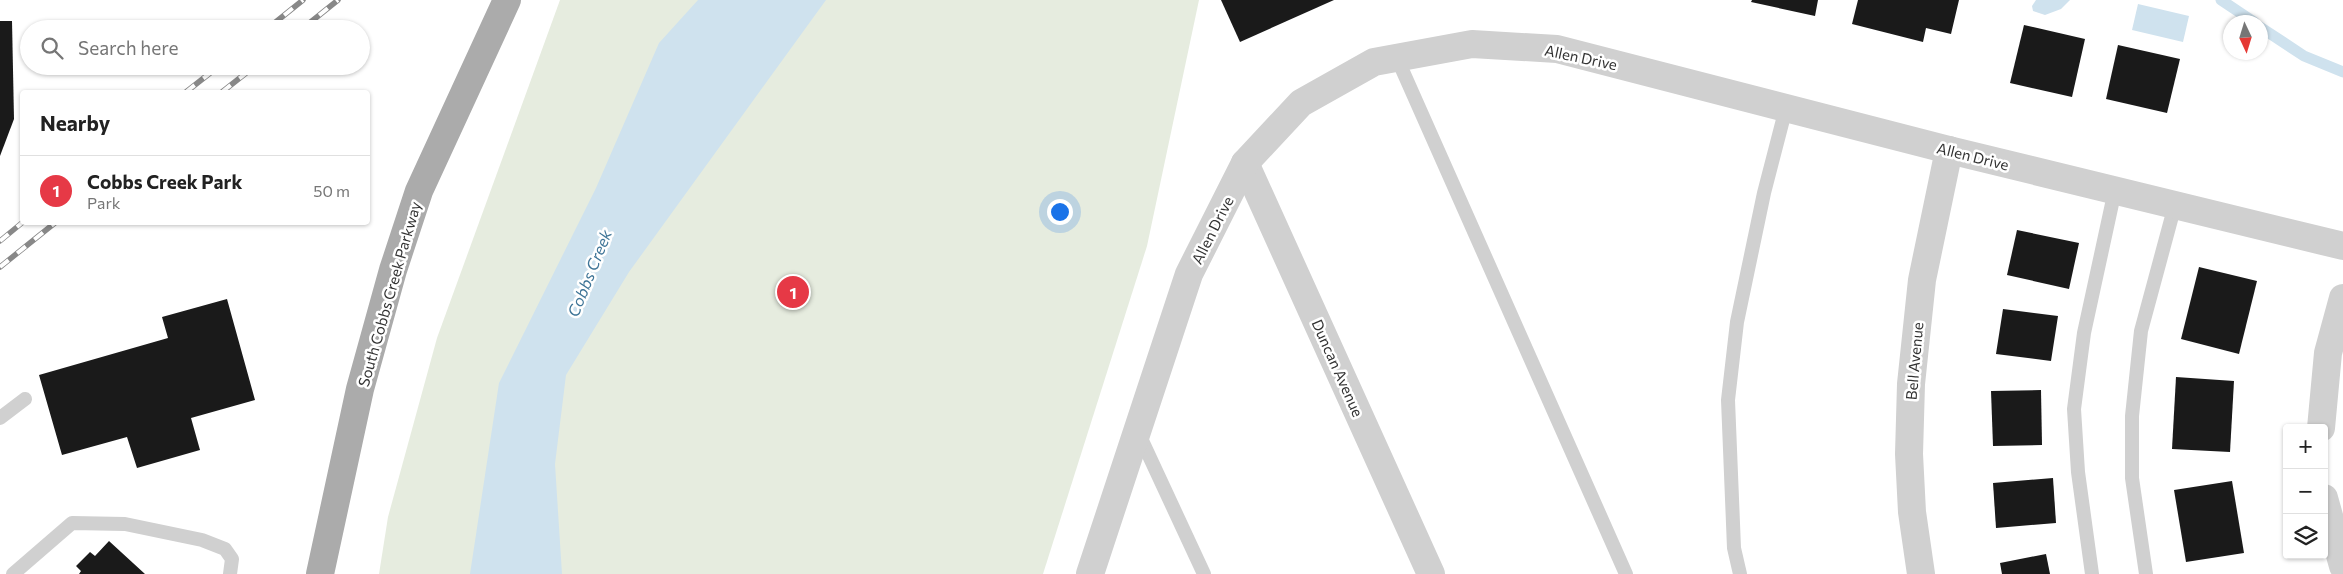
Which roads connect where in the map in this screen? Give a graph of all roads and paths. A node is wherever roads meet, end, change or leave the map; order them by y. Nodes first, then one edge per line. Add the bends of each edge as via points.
1 (507, 0) edge
2 (1398, 58) junction
3 (1786, 108) junction
4 (1948, 150) junction
5 (1245, 163) junction
6 (2115, 190) junction
7 (2175, 205) junction
8 (2343, 246) edge
9 (2343, 298) edge
10 (25, 399) dead end
11 (0, 418) edge
12 (2321, 424) edge
13 (1137, 431) junction
14 (2328, 512) edge
15 (2343, 566) edge
16 (13, 574) edge
17 (230, 574) edge
18 (320, 574) edge
19 (1090, 574) edge
20 (1204, 574) edge
21 (1431, 574) edge
22 (1626, 574) edge
23 (1740, 574) edge
24 (1921, 574) edge
25 (2092, 574) edge
26 (2146, 574) edge

1 - 18 main road, South Cobbs Creek Parkway via 420,191 393,270 360,389
2 - 3 street, Allen Drive via 1472,44 1557,49
2 - 5 street, Allen Drive via 1374,62 1301,103
2 - 22 lane
3 - 4 street, Allen Drive
3 - 23 lane via 1737,322 1728,400 1734,548
4 - 6 street, Allen Drive
4 - 24 street, Bell Avenue via 1922,280 1910,384 1912,512
5 - 13 street, Allen Drive via 1189,274
5 - 21 street, Duncan Avenue
6 - 7 street, Allen Drive
6 - 25 lane via 2084,333 2074,409
7 - 8 street, Allen Drive
7 - 26 lane via 2141,331 2132,416 2132,478
9 - 12 street via 2328,354
10 - 11 lane
13 - 19 street, Allen Drive
13 - 20 lane
14 - 15 street
16 - 17 lane via 72,523 125,524 202,540 225,550 232,559

